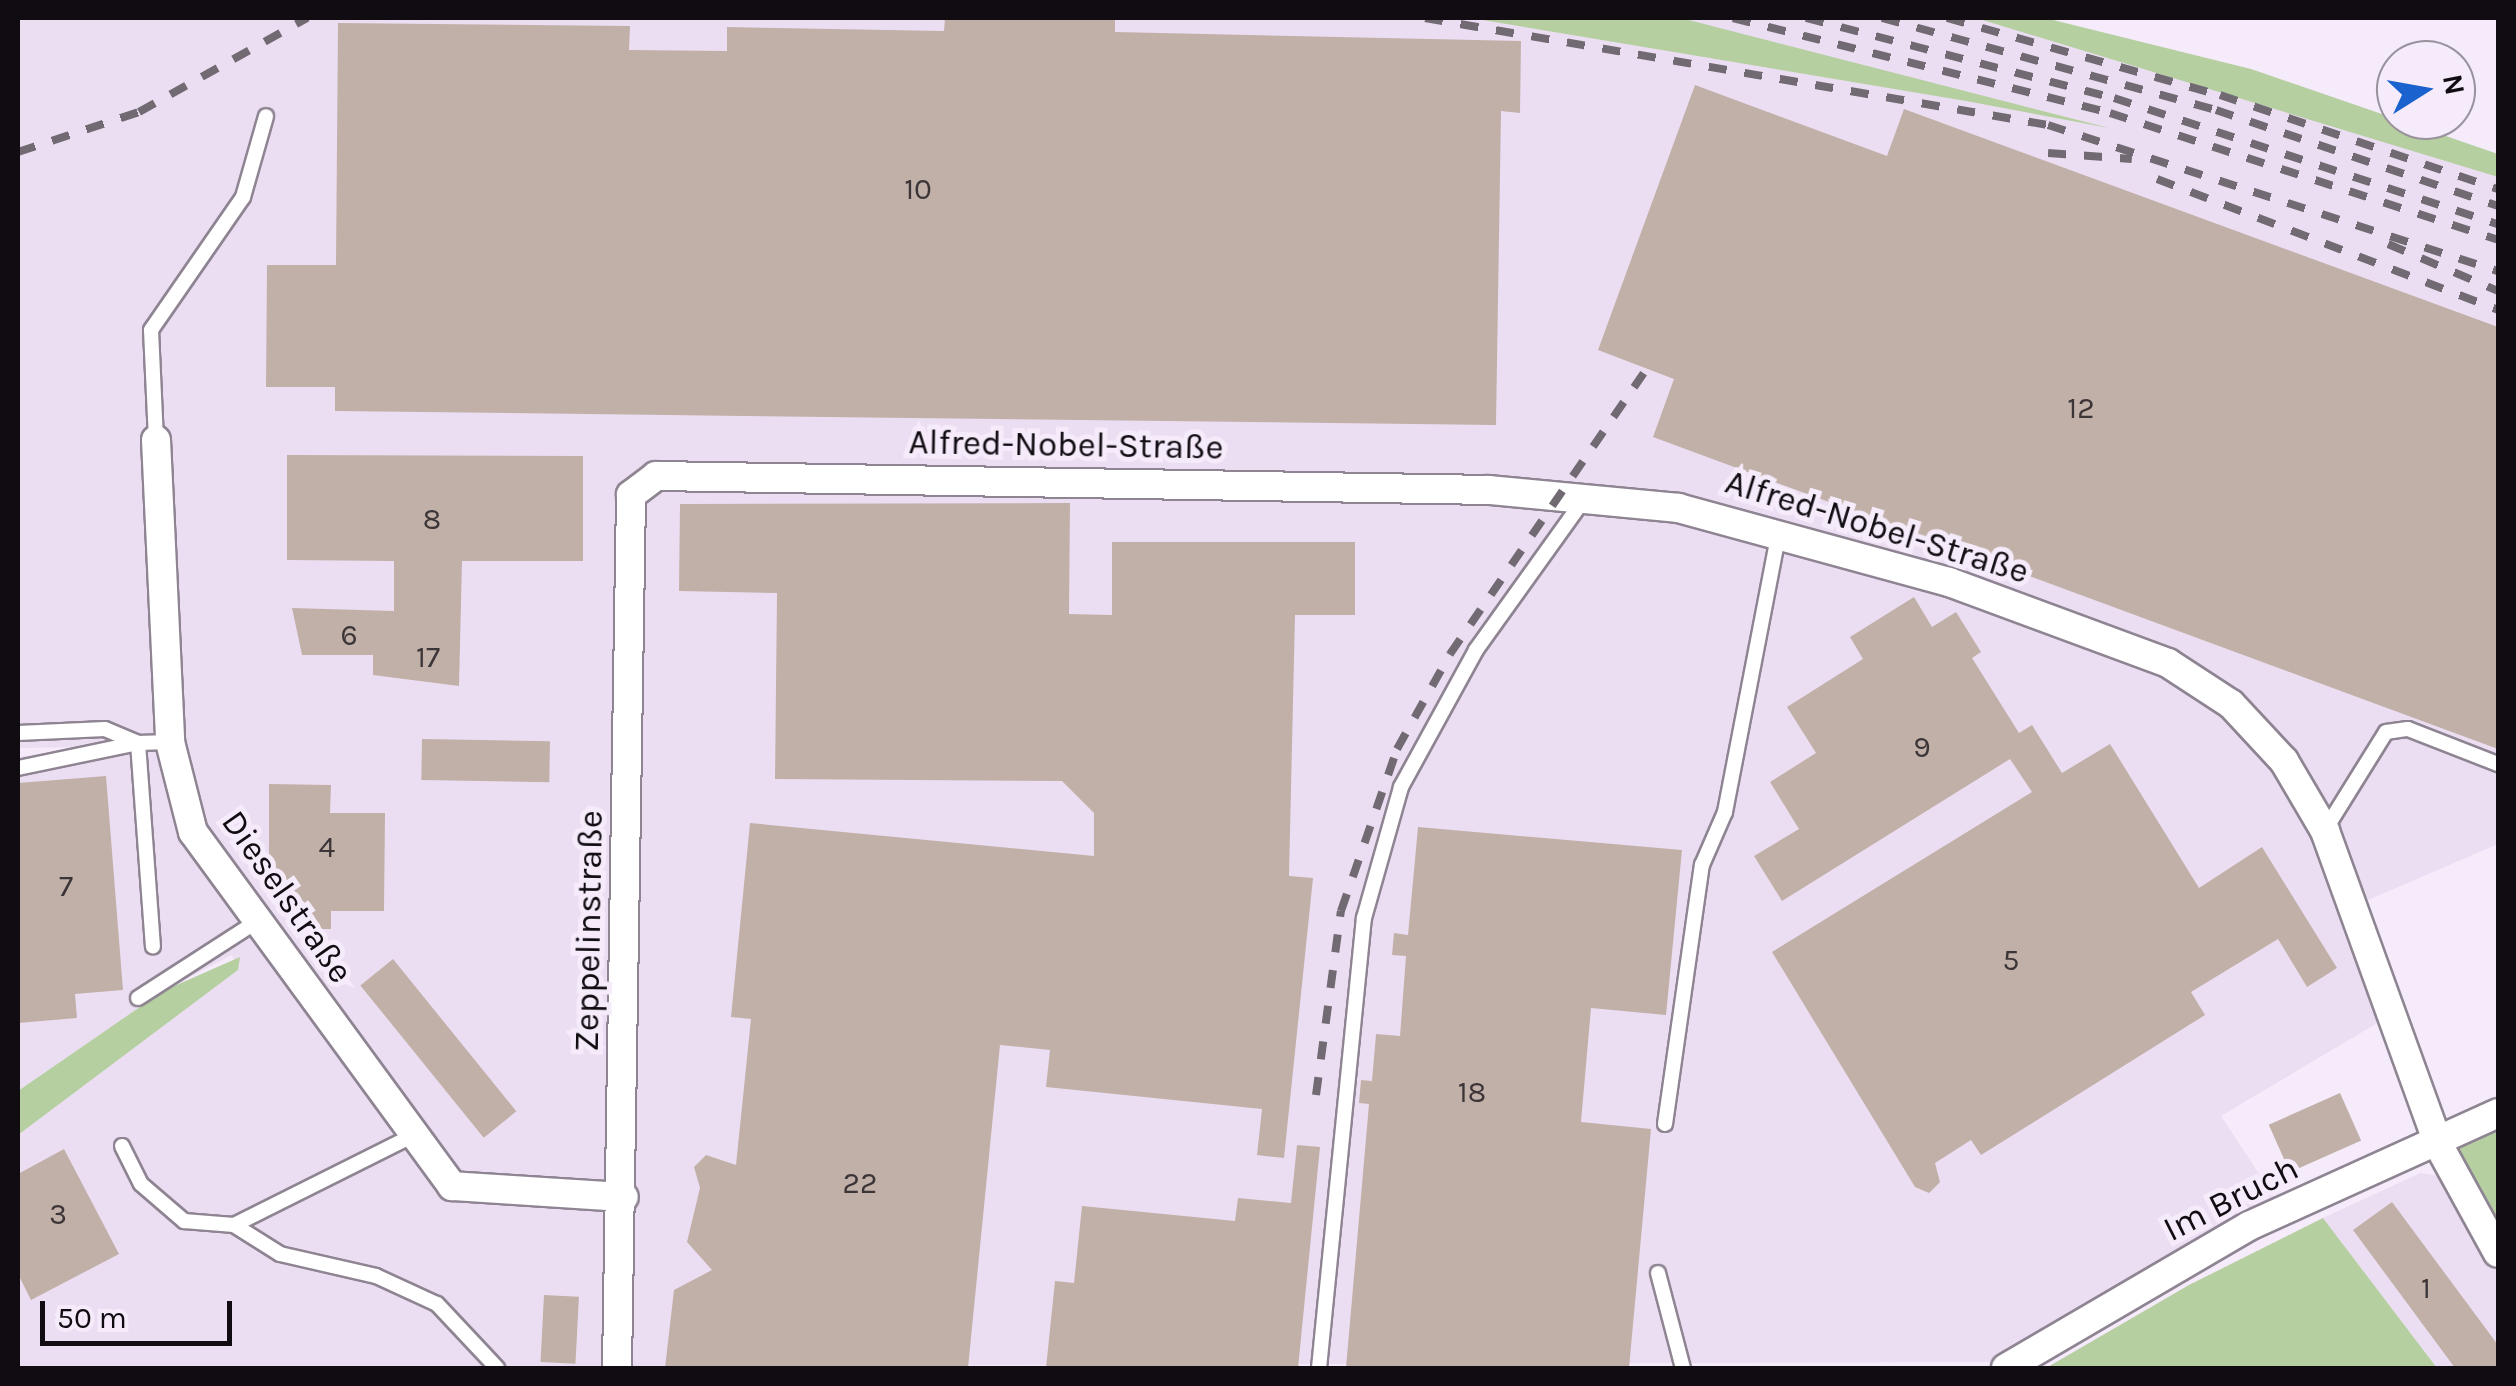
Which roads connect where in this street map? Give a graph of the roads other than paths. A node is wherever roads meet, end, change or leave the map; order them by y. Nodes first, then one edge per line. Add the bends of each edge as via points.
1 (266, 116) dead end
2 (156, 440) joint
3 (631, 495) joint
4 (1584, 498) junction
5 (1780, 530) junction
6 (18, 733) edge
7 (170, 742) junction
8 (138, 743) junction
9 (2498, 764) edge
10 (18, 768) edge
11 (2325, 831) junction
12 (256, 922) junction
13 (153, 946) dead end
14 (138, 998) dead end
15 (2498, 1112) edge
16 (1665, 1124) dead end
17 (412, 1136) junction
18 (2438, 1144) junction
19 (122, 1146) dead end
20 (624, 1197) junction
21 (234, 1225) junction
22 (2498, 1253) edge
23 (1658, 1273) dead end
24 (497, 1368) edge
25 (618, 1368) edge
26 (1319, 1368) edge
27 (1683, 1368) edge
28 (2006, 1368) edge

1 - 2 lane via 244,197 151,330
2 - 7 street, Dieselstraße
3 - 4 street, Alfred-Nobel-Straße via 656,476
3 - 20 street, Zeppelinstraße
4 - 5 street, Alfred-Nobel-Straße
4 - 26 lane via 1476,650 1401,787 1364,918
5 - 11 street, Alfred-Nobel-Straße via 2168,663 2231,704 2284,761
5 - 16 lane via 1725,812 1702,866
6 - 8 lane via 105,730
7 - 8 lane
7 - 12 street, Dieselstraße via 193,832
8 - 10 lane
8 - 13 lane
9 - 11 lane via 2408,729 2386,732
11 - 18 street, Alfred-Nobel-Straße
12 - 14 lane
12 - 17 street, Dieselstraße
15 - 18 street, Im Bruch
17 - 20 street, Dieselstraße via 452,1186
17 - 21 lane
18 - 22 street, Alfred-Nobel-Straße
18 - 28 street, Im Bruch via 2250,1226
19 - 21 lane via 141,1184 184,1221
20 - 25 street, Zeppelinstraße
21 - 24 lane via 280,1254 376,1276 437,1304
23 - 27 lane

